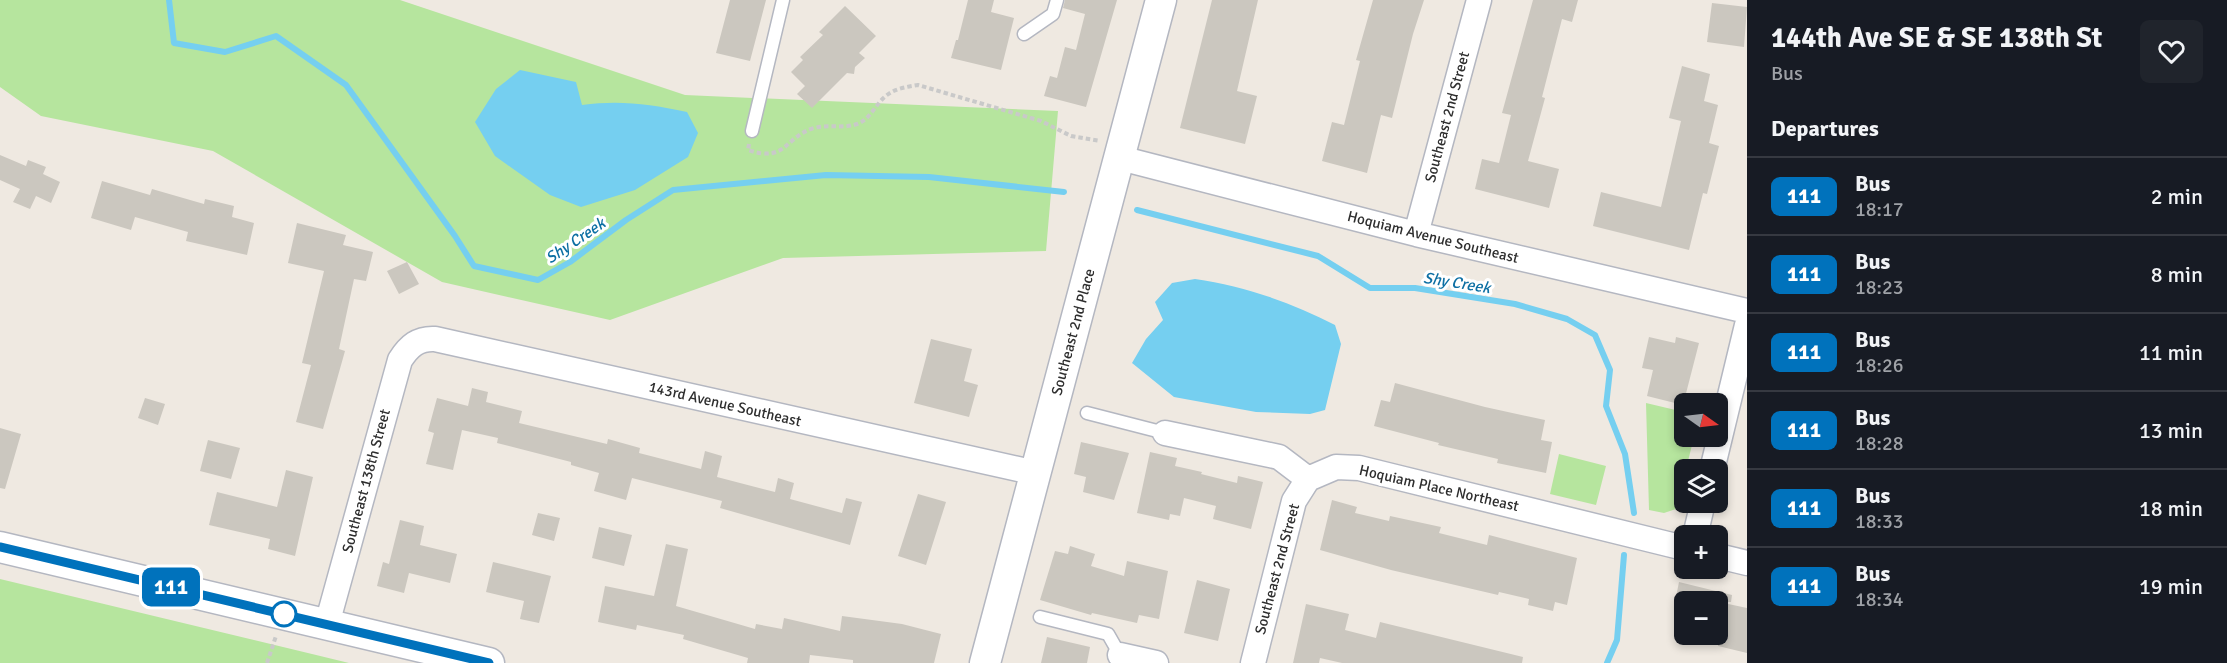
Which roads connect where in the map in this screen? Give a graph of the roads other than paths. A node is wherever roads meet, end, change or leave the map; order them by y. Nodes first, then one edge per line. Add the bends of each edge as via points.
1 (783, 0) edge
2 (1057, 0) edge
3 (1161, 0) edge
4 (1479, 0) edge
5 (1024, 34) dead end
6 (752, 131) road end
7 (1121, 152) junction
8 (1416, 234) junction
9 (1747, 311) edge
10 (1747, 325) edge
11 (415, 342) joint
12 (1088, 413) dead end
13 (1165, 433) joint
14 (1715, 459) edge
15 (1036, 473) junction
16 (1308, 479) junction
17 (1674, 546) edge
18 (0, 547) edge
19 (1728, 558) edge
20 (1747, 562) edge
21 (1040, 617) dead end
22 (327, 624) junction
23 (1119, 659) edge
24 (489, 663) edge
25 (985, 663) edge
26 (1156, 663) edge
27 (1253, 663) edge

1 - 6 lane
2 - 5 lane via 1053,14
3 - 7 street, Southeast 2nd Place
4 - 8 street, Southeast 2nd Street
7 - 8 street, Hoquiam Avenue Southeast
7 - 15 street, Southeast 2nd Place
8 - 9 street, Hoquiam Avenue Southeast
10 - 14 street
11 - 15 street, 143rd Avenue Southeast via 435,339
11 - 22 street, Southeast 138th Street via 399,360
12 - 13 lane
13 - 16 street via 1279,457
15 - 25 street, Southeast 2nd Place
16 - 17 street, Hoquiam Place Northeast via 1336,467 1359,468
16 - 27 street, Southeast 2nd Street via 1294,501
18 - 22 street
19 - 20 street
21 - 23 lane via 1108,634
22 - 24 street
23 - 26 street

